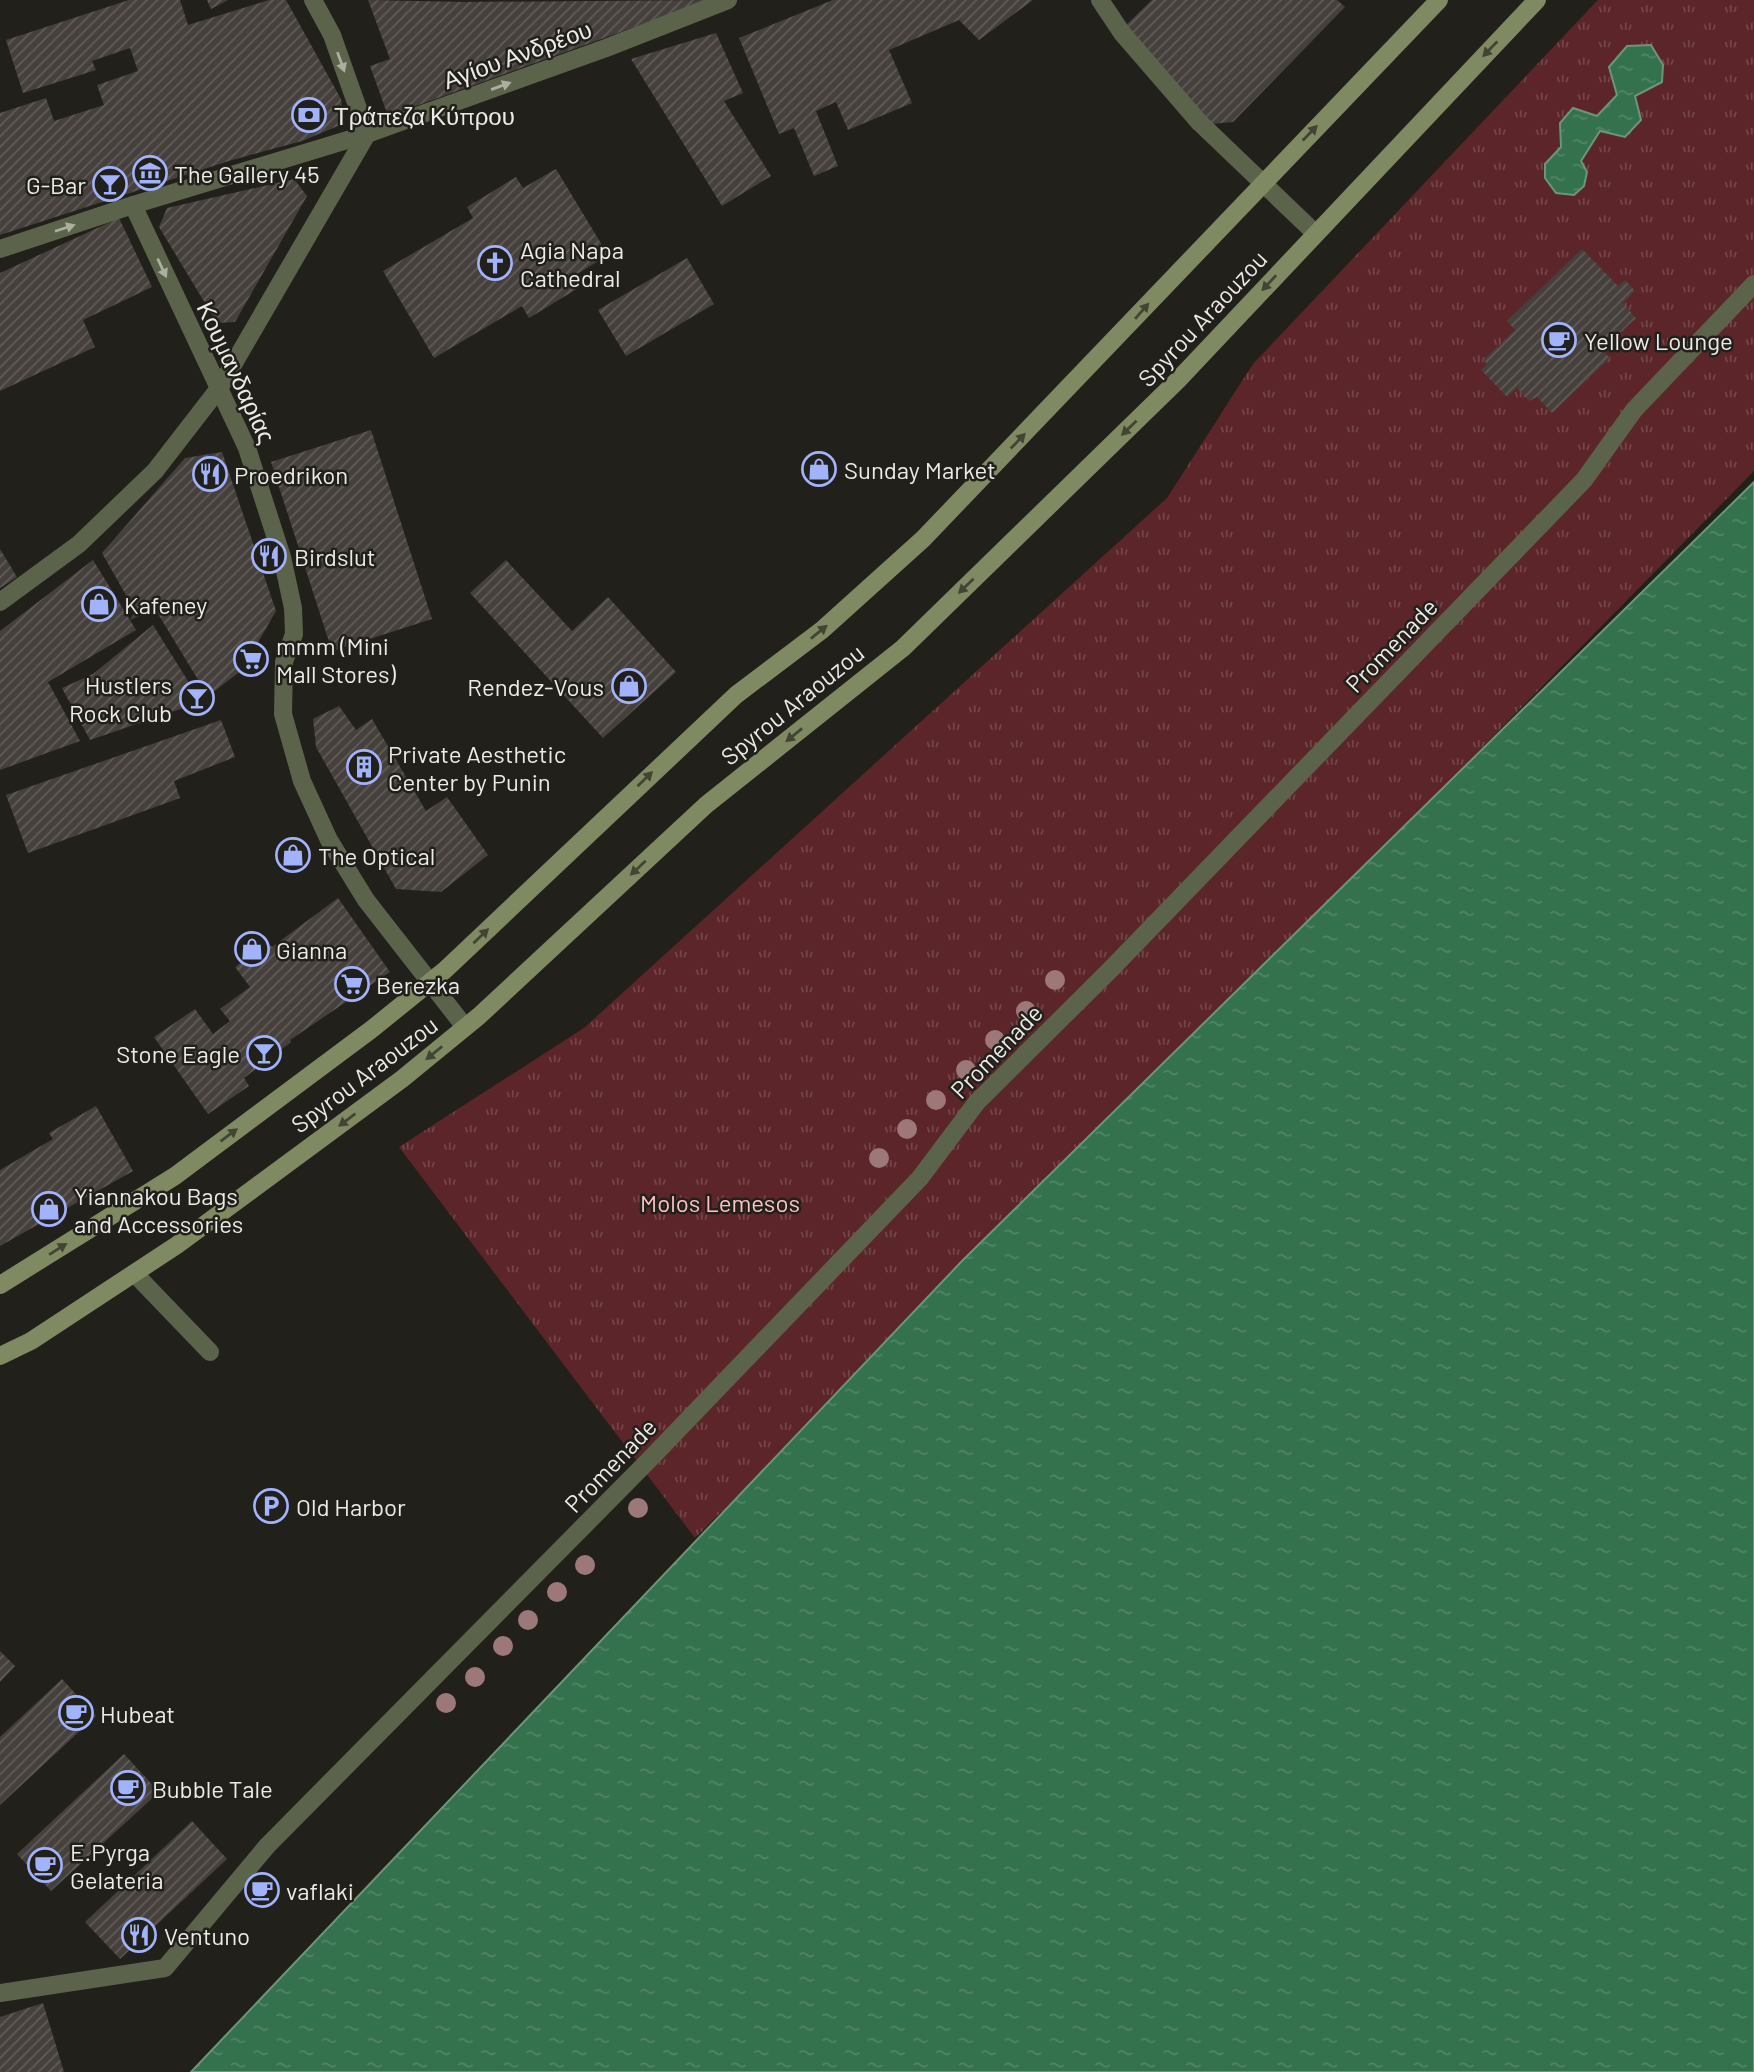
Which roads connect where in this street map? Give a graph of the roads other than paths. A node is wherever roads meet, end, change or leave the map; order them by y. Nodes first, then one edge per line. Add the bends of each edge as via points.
1 (313, 0) edge
2 (728, 0) edge
3 (1100, 0) edge
4 (1439, 0) edge
5 (1537, 0) edge
6 (367, 134) junction
7 (1263, 182) junction
8 (133, 205) junction
9 (1315, 233) junction
10 (0, 249) edge
11 (1754, 284) edge
12 (220, 387) junction
13 (0, 602) edge
14 (430, 982) junction
15 (466, 1027) junction
16 (135, 1273) junction
17 (0, 1285) edge
18 (210, 1352) dead end
19 (0, 1356) edge
20 (0, 1993) edge

1 -> 6 street
6 -> 2 street, Αγίου Ανδρέου
3 - 7 street via 1122,33 1199,122
7 -> 4 main road, Spyrou Araouzou
5 -> 9 main road, Spyrou Araouzou
6 - 8 street, Αγίου Ανδρέου
6 - 12 street
7 - 9 street
14 -> 7 main road, Spyrou Araouzou via 737,695 822,630 923,539
10 -> 8 street, Αγίου Ανδρέου
8 -> 12 street, Κουμανδαρίας
9 -> 15 main road, Spyrou Araouzou via 1178,380 903,648 706,805
11 - 20 street, Promenade via 1634,410 1584,481 977,1102 920,1178 650,1460 267,1846 165,1968
12 - 13 street via 155,471 79,544
12 - 14 street, Κουμανδαρίας via 247,448 282,557 293,608 294,634 284,662 282,697 302,781 329,840 366,900
14 - 15 street, Κουμανδαρίας
17 -> 14 main road, Spyrou Araouzou via 175,1176
15 -> 16 main road, Spyrou Araouzou via 402,1079
16 - 18 street
16 - 19 main road, Spyrou Araouzou

